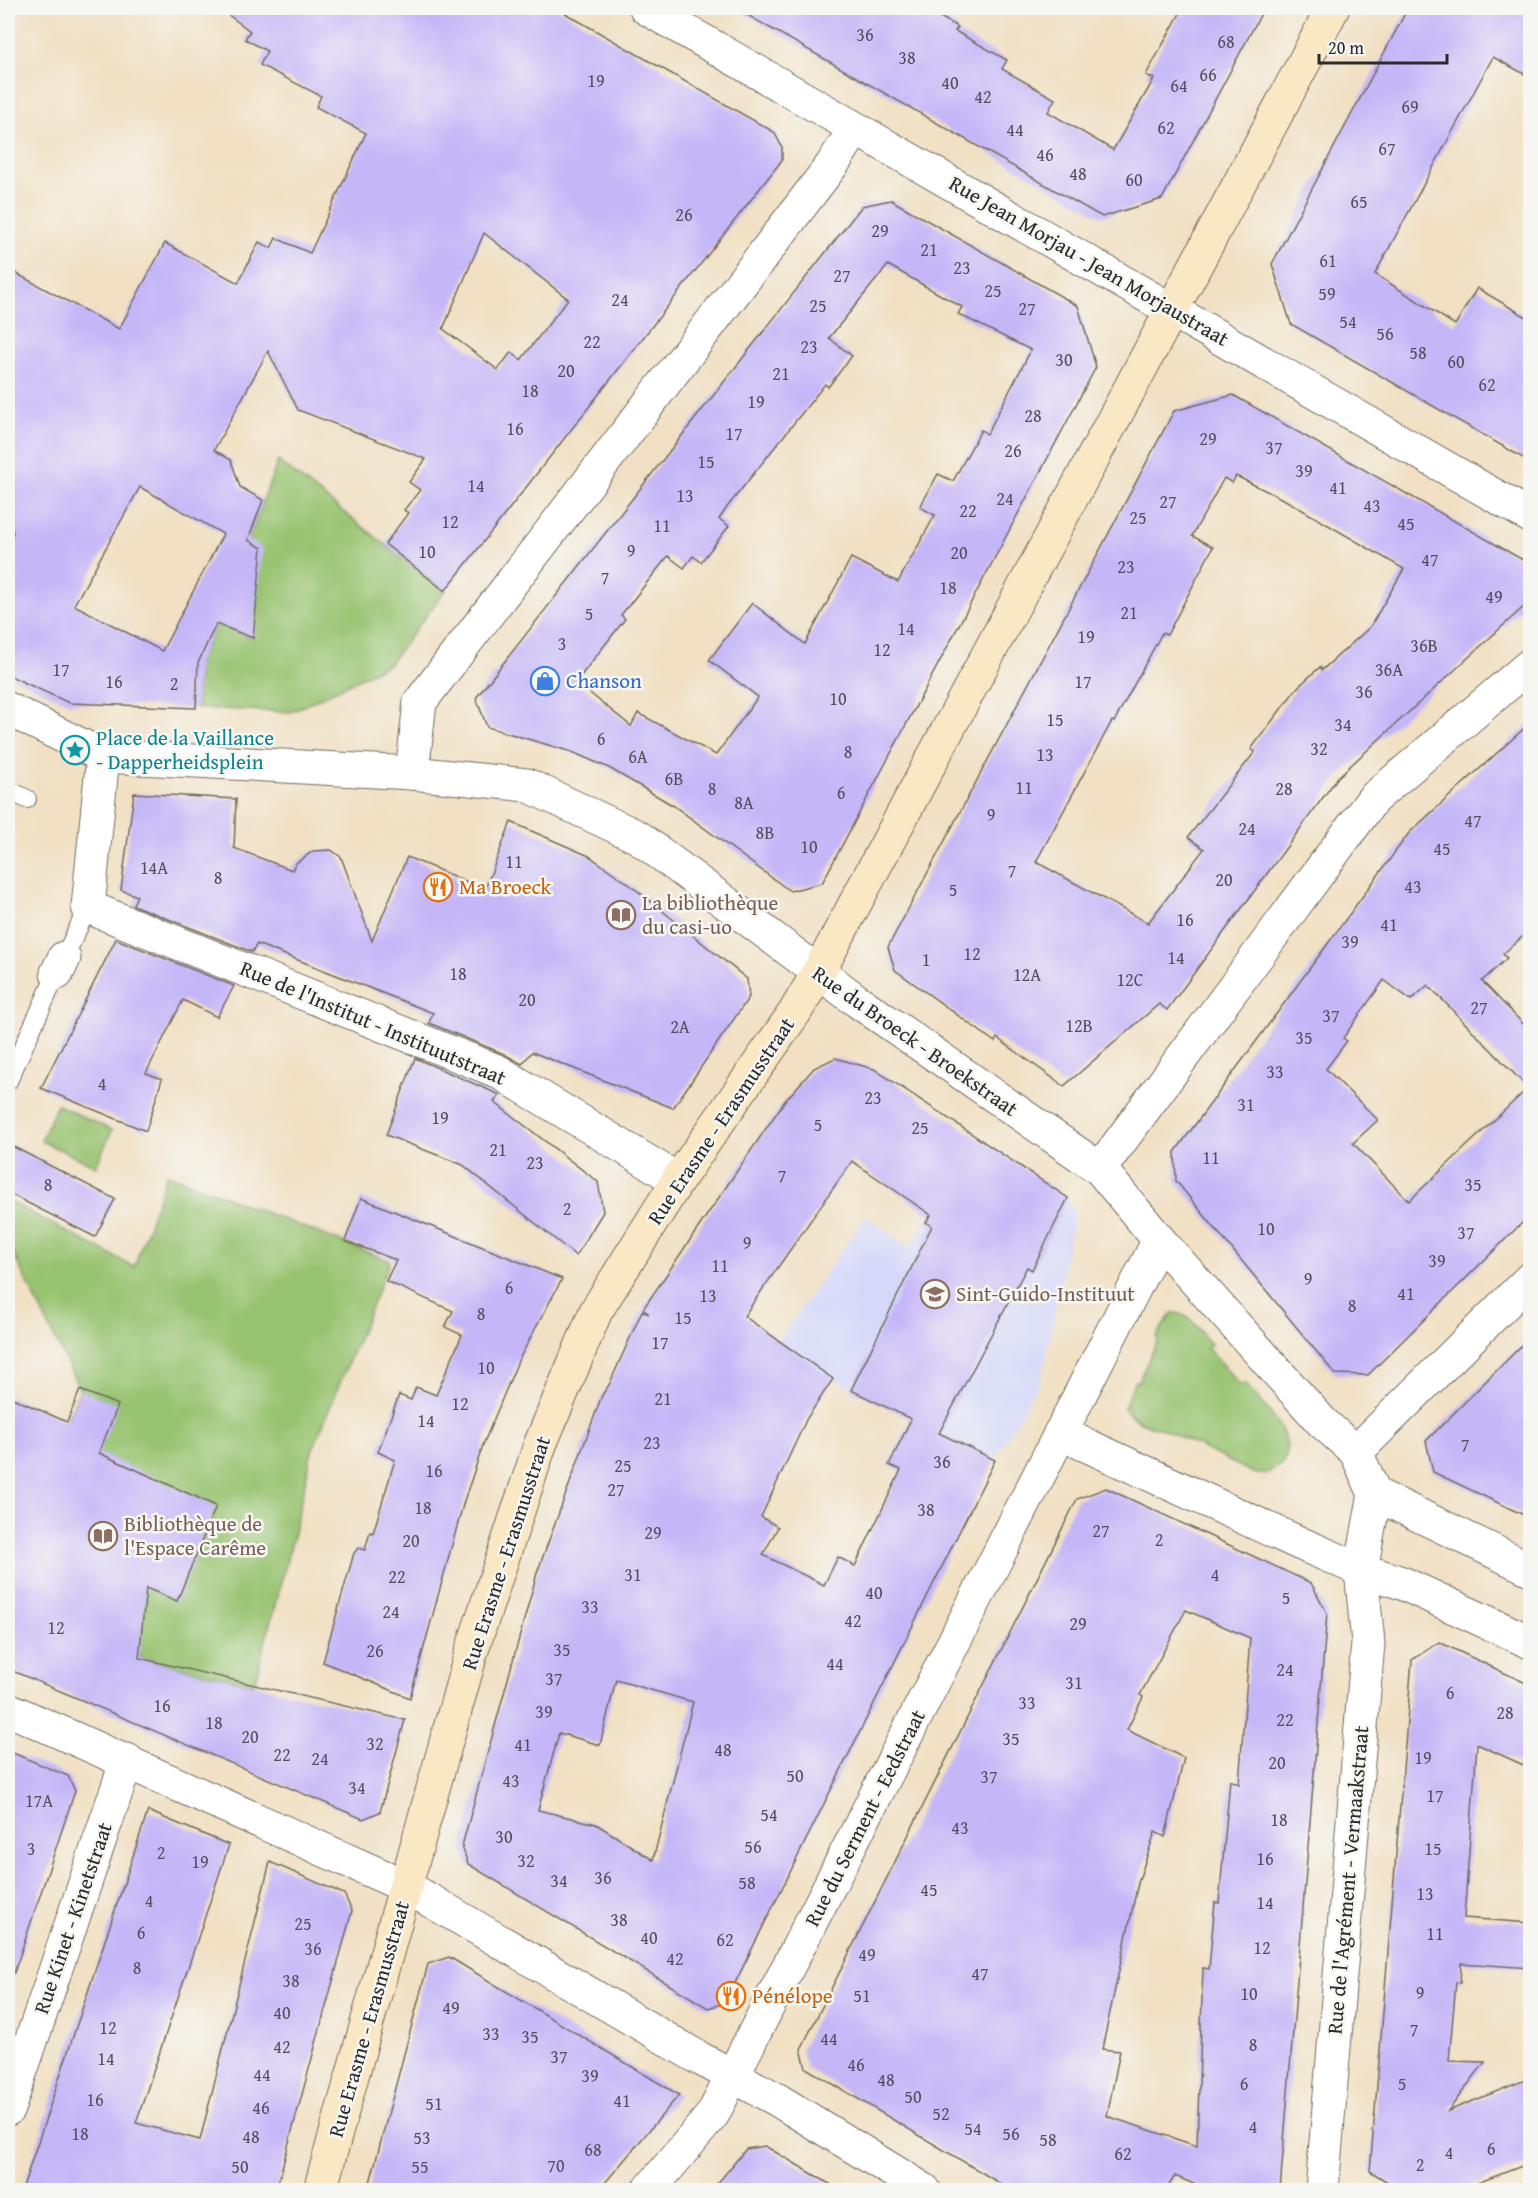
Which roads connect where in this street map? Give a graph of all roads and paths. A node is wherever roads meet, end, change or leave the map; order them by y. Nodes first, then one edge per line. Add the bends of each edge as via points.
1 (646, 8) edge
2 (1333, 8) edge
3 (855, 129) junction
4 (1172, 309) junction
5 (1530, 516) edge
6 (1530, 665) edge
7 (8, 709) edge
8 (103, 756) junction
9 (412, 773) junction
10 (8, 790) edge
11 (27, 799) dead end
12 (88, 907) junction
13 (819, 973) junction
14 (8, 1081) edge
15 (1100, 1169) junction
16 (678, 1180) junction
17 (1159, 1240) junction
18 (1530, 1279) edge
19 (1060, 1433) junction
20 (1356, 1452) junction
21 (1374, 1494) junction
22 (1530, 1569) edge
23 (1361, 1570) junction
24 (1530, 1642) edge
25 (8, 1709) edge
26 (127, 1760) junction
27 (406, 1887) junction
28 (733, 2076) junction
29 (8, 2109) edge
30 (320, 2190) edge
31 (649, 2190) edge
32 (924, 2190) edge
33 (1322, 2190) edge

1 - 3 street, Rue Jean Morjau - Jean Morjaustraat
2 - 4 street, Rue Erasme - Erasmusstraat
3 - 4 street, Rue Jean Morjau - Jean Morjaustraat
3 - 9 street via 832,165 420,702
4 - 5 street, Rue Jean Morjau - Jean Morjaustraat
4 - 13 street, Rue Erasme - Erasmusstraat
6 - 15 street via 1373,799
7 - 8 street
8 - 9 street, Rue du Broeck - Broekstraat
8 - 12 street
9 - 13 street, Rue du Broeck - Broekstraat via 527,785 638,837
10 - 11 lane
12 - 14 lane
12 - 16 street, Rue de l'Institut - Instituutstraat via 497,1071
13 - 15 street, Rue du Broeck - Broekstraat
13 - 16 street, Rue Erasme - Erasmusstraat
15 - 17 street, Rue du Broeck - Broekstraat
16 - 27 street, Rue Erasme - Erasmusstraat via 596,1311 540,1445 472,1650
17 - 19 street, Rue du Serment - Eedstraat
17 - 20 street, Rue du Broeck - Broekstraat via 1322,1422
18 - 20 street
19 - 23 street
19 - 28 street, Rue du Serment - Eedstraat
20 - 21 street
21 - 22 street
21 - 23 street, Rue de l'Agrément - Vermaakstraat
23 - 24 street via 1402,1583
23 - 33 street, Rue de l'Agrément - Vermaakstraat via 1368,1643
25 - 26 street
26 - 27 street
26 - 29 street, Rue Kinet - Kinetstraat
27 - 28 street
27 - 30 street, Rue Erasme - Erasmusstraat
28 - 31 street, Rue du Serment - Eedstraat via 713,2114
28 - 32 street

